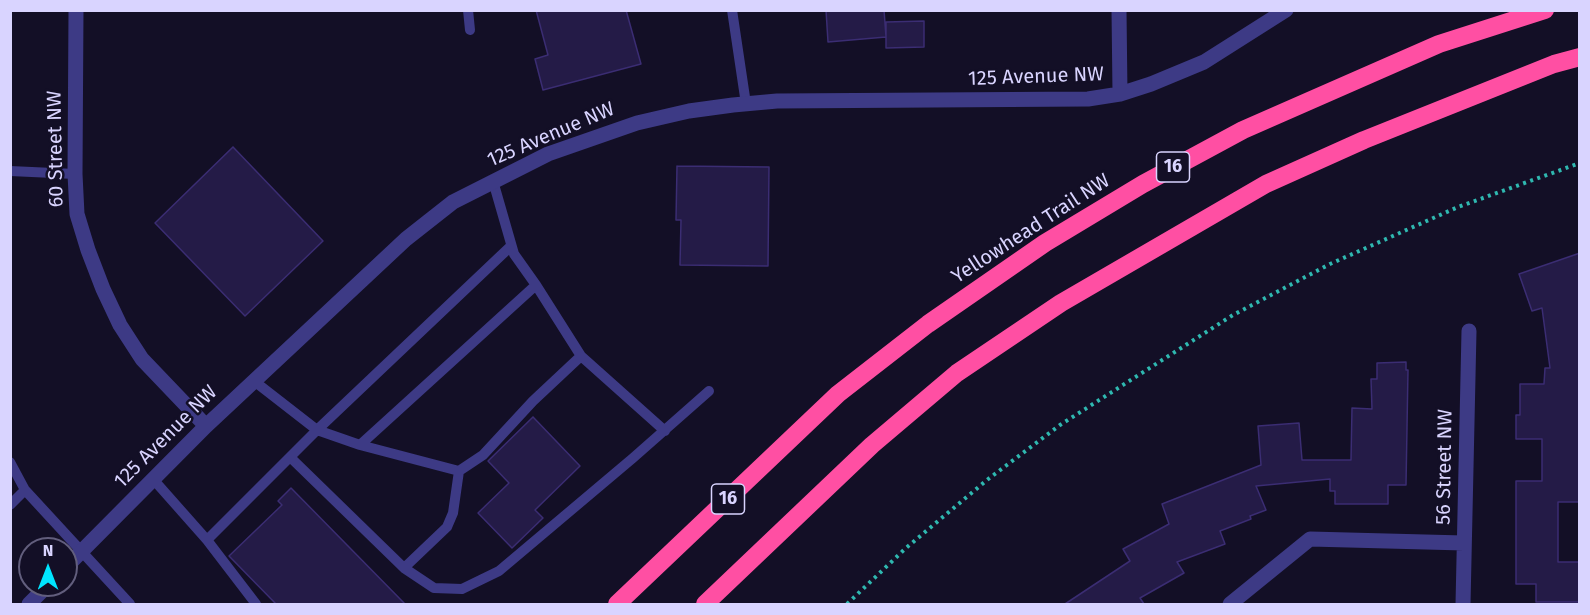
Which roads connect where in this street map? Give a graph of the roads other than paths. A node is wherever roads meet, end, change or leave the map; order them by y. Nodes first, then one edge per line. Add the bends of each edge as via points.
1 (76, 10) edge
2 (468, 10) edge
3 (732, 10) edge
4 (1119, 10) edge
5 (1286, 10) edge
6 (1545, 10) edge
7 (470, 30) dead end
8 (1580, 57) edge
9 (1119, 94) junction
10 (746, 104) junction
11 (10, 171) edge
12 (75, 174) junction
13 (493, 181) junction
14 (511, 246) junction
15 (536, 285) junction
16 (1469, 331) dead end
17 (581, 356) junction
18 (254, 381) junction
19 (710, 391) dead end
20 (206, 426) junction
21 (317, 430) junction
22 (665, 431) junction
23 (360, 445) junction
24 (291, 458) junction
25 (10, 462) edge
26 (459, 471) junction
27 (153, 480) junction
28 (25, 490) junction
29 (10, 505) edge
30 (207, 540) junction
31 (1464, 543) junction
32 (81, 552) junction
33 (78, 555) edge
34 (404, 568) junction
35 (130, 604) edge
36 (256, 604) edge
37 (617, 604) edge
38 (705, 604) edge
39 (1230, 604) edge
40 (1463, 604) edge

1 - 12 street, 60 Street NW
2 - 7 lane
3 - 10 lane
4 - 9 street
5 - 9 street, 125 Avenue NW via 1204,62
6 - 37 highway, Yellowhead Trail NW / 16 via 1439,44 1243,129 1045,243 928,324 838,394
8 - 38 highway via 1364,140 1266,184 1061,303 957,373 872,445
9 - 10 street, 125 Avenue NW via 1077,99
10 - 13 street, 125 Avenue NW via 637,123 548,154
11 - 12 lane
12 - 20 street, 60 Street NW via 77,214 120,325 142,359
13 - 14 lane
13 - 18 street, 125 Avenue NW via 453,202 406,239
14 - 15 lane
14 - 21 lane
15 - 17 lane
15 - 23 lane
16 - 31 street, 56 Street NW
17 - 22 lane
17 - 26 lane via 483,455
18 - 20 street, 125 Avenue NW
18 - 21 lane
19 - 22 lane
20 - 27 street, 125 Avenue NW
21 - 23 lane
21 - 24 lane
22 - 34 lane via 499,572 462,589 434,588
23 - 26 lane
24 - 30 lane
24 - 34 lane
25 - 28 lane
26 - 34 lane via 447,527
27 - 30 lane
27 - 32 street, 125 Avenue NW
28 - 29 lane
28 - 32 lane
30 - 36 lane
31 - 39 street via 1310,539
31 - 40 street, 56 Street NW
32 - 33 street, 125 Avenue NW
32 - 35 lane

